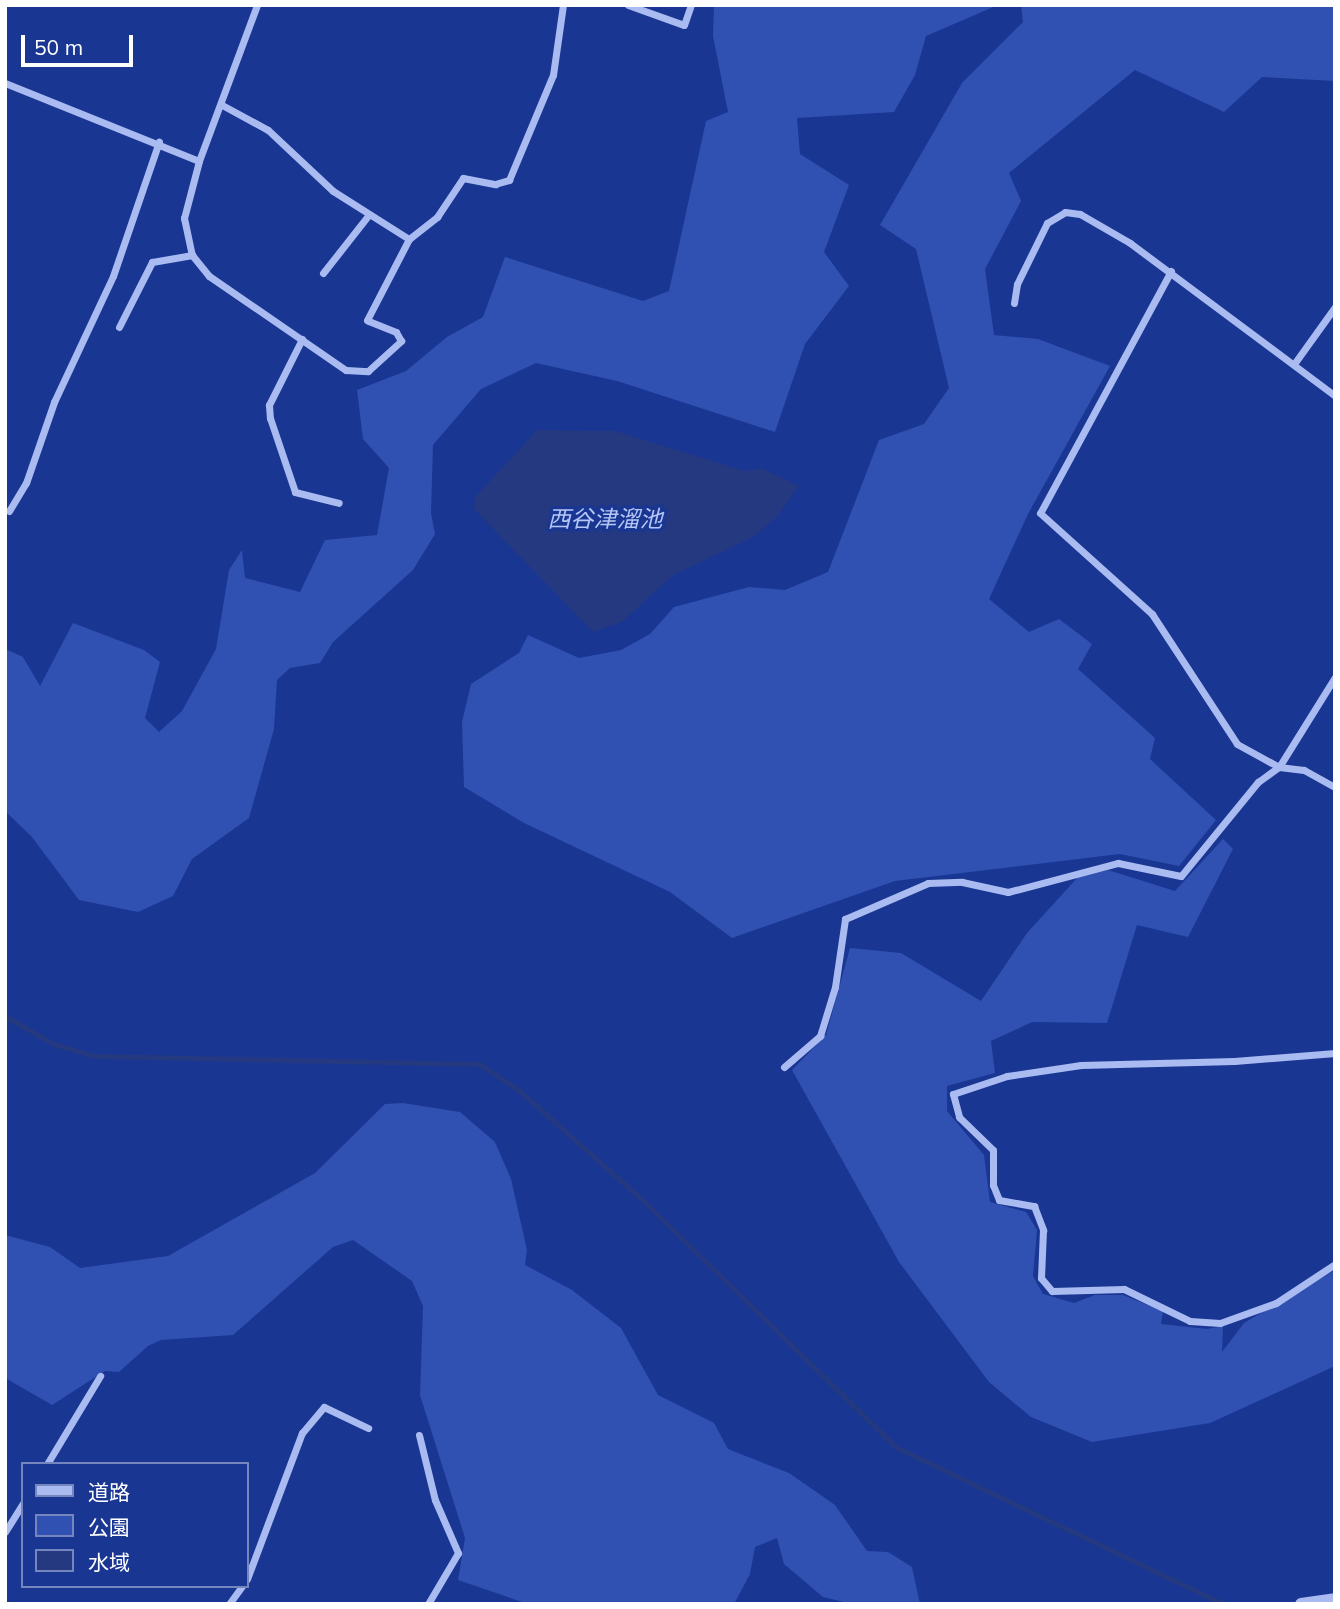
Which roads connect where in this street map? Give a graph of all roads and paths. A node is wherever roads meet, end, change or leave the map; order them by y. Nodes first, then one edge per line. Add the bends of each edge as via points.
1 (257, 5) edge
2 (563, 5) edge
3 (628, 5) edge
4 (691, 5) edge
5 (5, 83) edge
6 (222, 105) junction
7 (159, 142) junction
8 (199, 161) junction
9 (367, 216) junction
10 (409, 239) junction
11 (192, 255) junction
12 (1171, 271) junction
13 (323, 273) dead end
14 (1014, 303) dead end
15 (1335, 307) edge
16 (119, 327) dead end
17 (302, 339) junction
18 (1294, 364) junction
19 (1335, 396) edge
20 (339, 503) dead end
21 (9, 511) dead end
22 (1335, 677) edge
23 (1279, 766) junction
24 (1335, 787) edge
25 (1335, 1053) edge
26 (785, 1068) dead end
27 (1335, 1264) edge
28 (100, 1376) dead end
29 (368, 1428) dead end
30 (419, 1435) dead end
31 (48, 1462) edge
32 (21, 1506) edge
33 (5, 1532) edge
34 (248, 1576) edge
35 (241, 1588) edge
36 (1335, 1599) edge
37 (229, 1604) edge
38 (428, 1604) edge
39 (1301, 1604) edge

1 - 6 street
2 - 10 street via 553,75 509,180 495,184 463,178 437,217
3 - 4 street via 684,25
5 - 7 street
6 - 8 street
6 - 9 street via 268,130
7 - 8 street
7 - 21 street via 113,276 54,402 26,483
8 - 11 street via 184,218
9 - 10 street
9 - 13 street
10 - 17 street via 367,320 396,332 401,341 376,367 346,370
11 - 16 street via 152,262
11 - 17 street via 209,275
12 - 14 street via 1080,214 1065,212 1047,223 1017,284
12 - 18 street
12 - 23 street via 1040,513 1152,614 1237,744
15 - 18 street
17 - 20 street via 270,405 270,418 295,492
18 - 19 street
22 - 23 street
23 - 24 street via 1304,770
23 - 26 street via 1258,782 1181,876 1118,863 1008,891 962,882 928,883 845,919 835,987 820,1036
25 - 27 street via 1081,1065 1007,1076 953,1094 959,1117 993,1150 993,1185 999,1200 1034,1206 1043,1230 1041,1278 1052,1291 1124,1289 1190,1321 1220,1323 1276,1303
28 - 31 street
29 - 34 street via 324,1407 302,1433
30 - 38 street via 435,1500 458,1553
32 - 33 street
35 - 37 street
36 - 39 street

